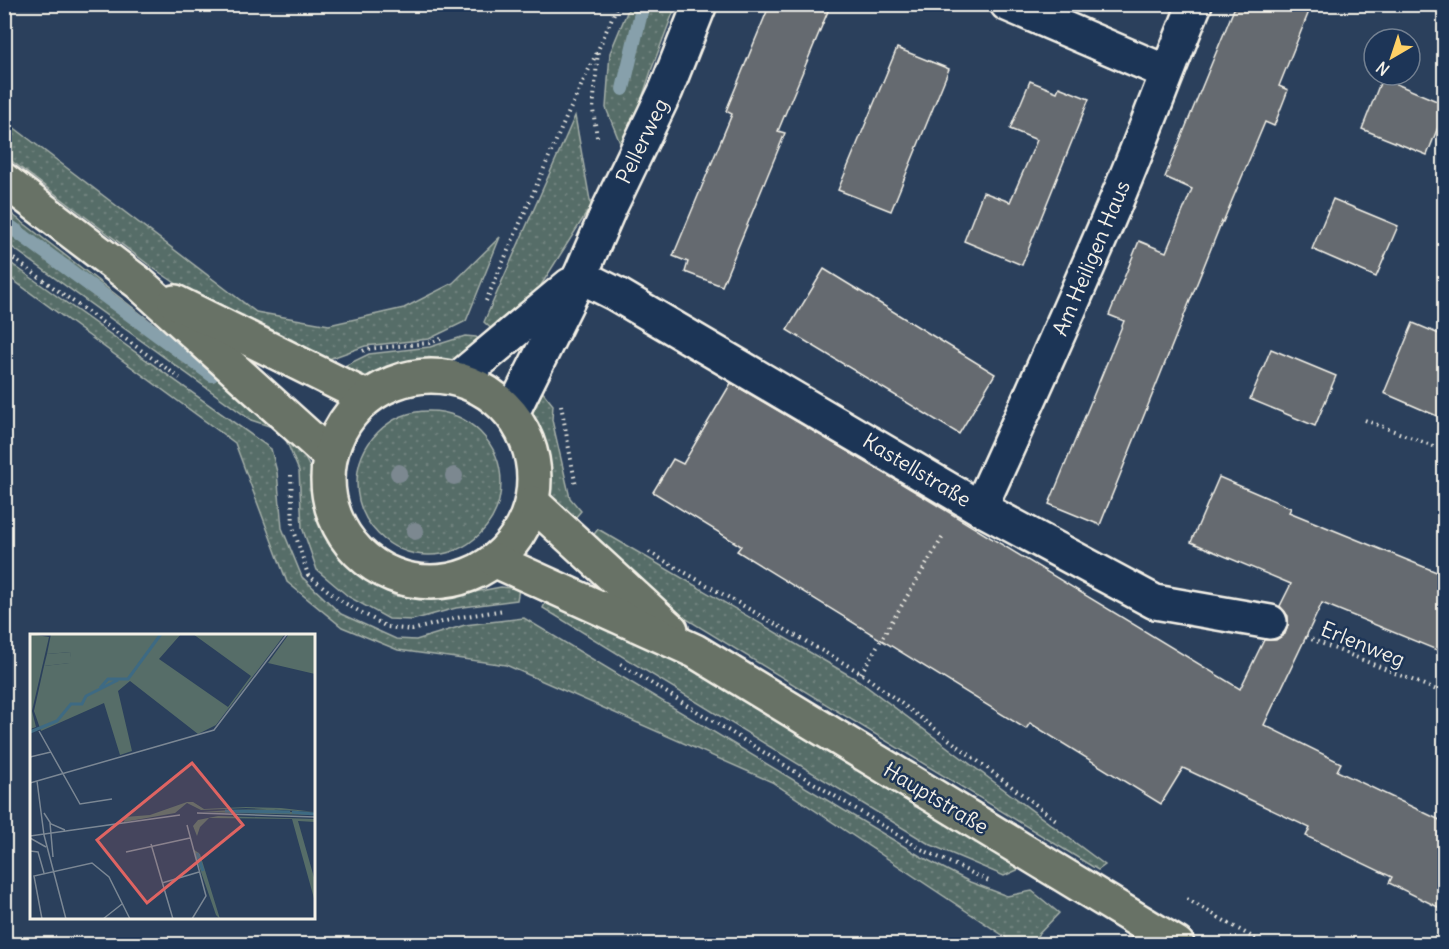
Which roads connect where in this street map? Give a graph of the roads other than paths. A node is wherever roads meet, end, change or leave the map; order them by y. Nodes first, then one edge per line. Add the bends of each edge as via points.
1 (700, 4) edge
2 (1007, 4) edge
3 (1195, 4) edge
4 (1166, 72) junction
5 (4, 180) edge
6 (580, 276) junction
7 (139, 283) junction
8 (459, 378) junction
9 (366, 397) junction
10 (512, 413) junction
11 (329, 455) junction
12 (532, 503) junction
13 (973, 503) junction
14 (496, 561) junction
15 (1270, 622) road end
16 (695, 651) junction
17 (1177, 945) edge

1 - 6 street, Pellerweg via 666,90
2 - 4 street
3 - 4 street, Am Heiligen Haus
4 - 13 street, Am Heiligen Haus via 1056,341
5 - 7 main road
6 - 8 street, Pellerweg
6 - 10 street, Pellerweg
6 - 13 street, Kastellstraße
7 - 9 main road
7 - 11 main road
8 - 9 main road via 426,375 395,381
8 - 10 main road via 495,397
9 - 11 main road via 342,424
10 - 12 main road via 528,441 535,471
11 - 14 main road via 327,491 339,526 368,561 392,575 428,583 464,578
12 - 14 main road via 520,533
12 - 16 main road, Hauptstraße
13 - 15 street, Kastellstraße via 1155,602
14 - 16 main road, Hauptstraße
16 - 17 main road, Hauptstraße

